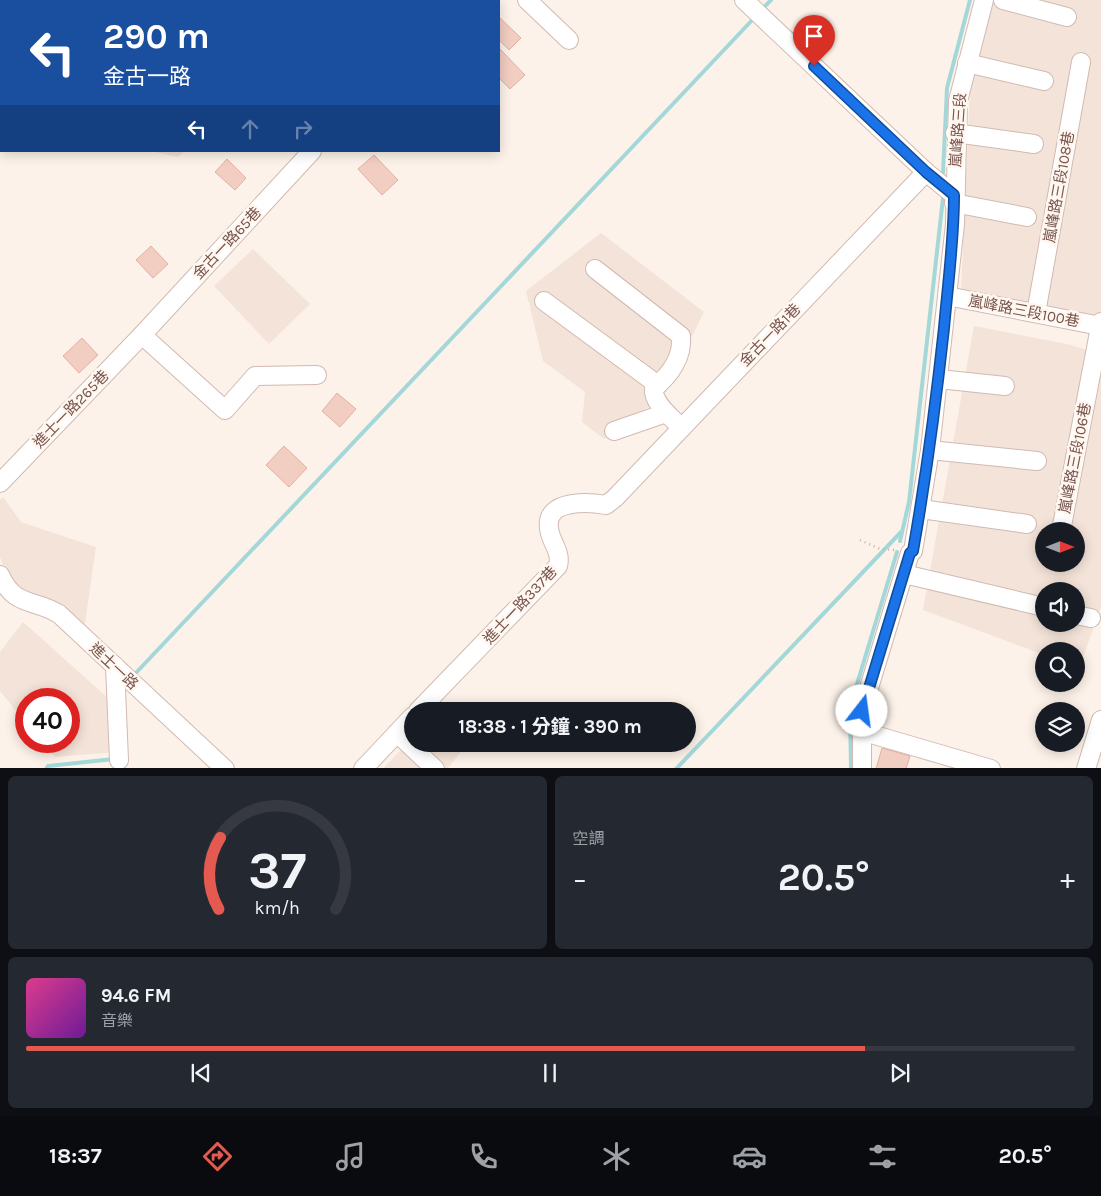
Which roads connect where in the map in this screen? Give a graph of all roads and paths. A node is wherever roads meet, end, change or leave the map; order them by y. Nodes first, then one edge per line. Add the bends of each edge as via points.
1 (527, 0) edge
2 (744, 0) edge
3 (984, 0) edge
4 (1002, 0) edge
5 (1067, 16) dead end
6 (569, 40) dead end
7 (1082, 62) dead end
8 (967, 63) junction
9 (1044, 81) dead end
10 (955, 133) junction
11 (1034, 144) dead end
12 (311, 152) edge
13 (926, 172) junction
14 (954, 199) junction
15 (1026, 217) dead end
16 (595, 268) dead end
17 (947, 296) junction
18 (544, 301) dead end
19 (1036, 313) junction
20 (1101, 324) edge
21 (142, 335) junction
22 (317, 375) dead end
23 (938, 379) junction
24 (658, 385) junction
25 (1005, 386) dead end
26 (666, 413) junction
27 (682, 428) junction
28 (614, 431) dead end
29 (930, 450) junction
30 (1037, 461) dead end
31 (0, 482) edge
32 (615, 498) joint
33 (921, 509) junction
34 (1063, 522) edge
35 (1026, 524) dead end
36 (860, 540) dead end
37 (913, 551) junction
38 (904, 574) junction
39 (0, 575) edge
40 (1035, 605) edge
41 (115, 666) junction
42 (427, 702) edge
43 (1101, 720) edge
44 (404, 726) edge
45 (861, 731) junction
46 (397, 733) junction
47 (119, 760) dead end
48 (952, 763) edge
49 (224, 768) edge
50 (363, 768) edge
51 (436, 768) edge
52 (862, 768) edge
53 (991, 768) edge
54 (1086, 768) edge

1 - 6 street
2 - 13 street
3 - 8 street, 嵐峰路三段
4 - 5 street
7 - 19 street, 嵐峰路三段108巷
8 - 9 street
8 - 10 street, 嵐峰路三段
10 - 11 street
10 - 14 street, 嵐峰路三段
12 - 21 street, 金古一路65巷
13 - 14 street
13 - 27 street, 金古一路1巷
14 - 15 street
14 - 17 street, 嵐峰路三段 via 955,224
16 - 24 street via 681,336 678,358
17 - 19 street, 嵐峰路三段100巷
17 - 23 street, 嵐峰路三段
18 - 24 street
19 - 20 street, 嵐峰路三段100巷
20 - 34 street, 嵐峰路三段106巷
21 - 22 street via 225,410 255,376
21 - 31 street, 進士一路265巷
23 - 25 street
23 - 29 street, 嵐峰路三段
24 - 26 street via 653,394
26 - 27 street
26 - 28 street
27 - 32 street, 金古一路1巷
29 - 30 street
29 - 33 street, 嵐峰路三段
32 - 42 street, 進士一路337巷 via 606,505 588,502 564,505 552,514 548,528 560,557 558,566
33 - 35 street
33 - 37 street, 嵐峰路三段
36 - 37 path via 880,549
37 - 38 street, 嵐峰路三段
38 - 40 street
38 - 45 street, 嵐峰路三段 via 862,711
39 - 41 street, 進士一路 via 16,598 59,614
41 - 47 street
41 - 49 street, 進士一路
43 - 54 street
44 - 46 street
45 - 48 street
45 - 52 street, 嵐峰路三段
46 - 50 street
46 - 51 street
48 - 53 street

